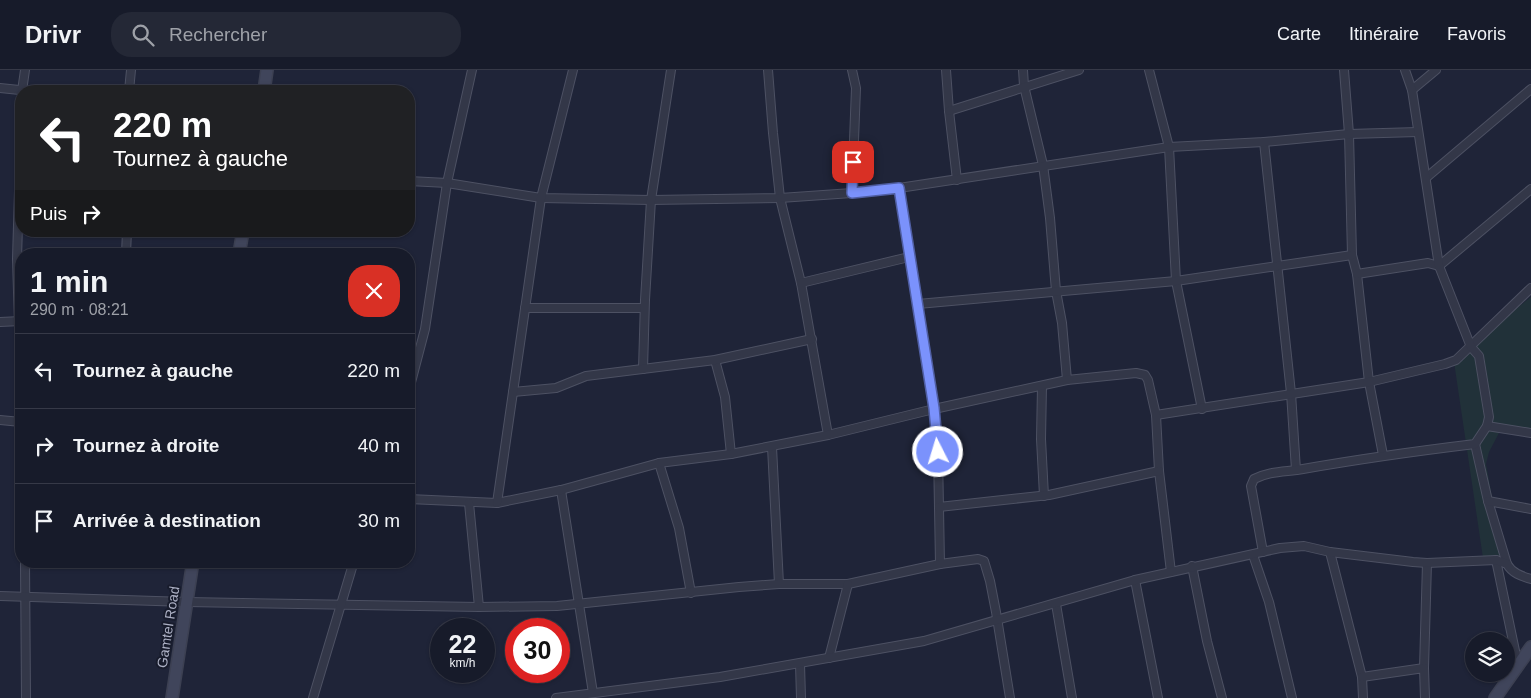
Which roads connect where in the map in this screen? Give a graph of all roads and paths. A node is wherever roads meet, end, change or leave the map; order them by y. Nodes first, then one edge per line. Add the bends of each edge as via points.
1 (25, 70) edge
2 (131, 70) edge
3 (267, 70) edge
4 (472, 70) edge
5 (573, 70) edge
6 (671, 70) edge
7 (768, 70) edge
8 (852, 70) edge
9 (946, 70) edge
10 (1024, 70) edge
11 (1079, 70) edge
12 (1149, 70) edge
13 (1344, 70) edge
14 (1405, 70) edge
15 (1436, 70) edge
16 (24, 85) edge
17 (130, 85) edge
18 (265, 85) edge
19 (1024, 86) junction
20 (0, 88) edge
21 (1531, 89) edge
22 (15, 90) edge
23 (1412, 90) junction
24 (949, 111) junction
25 (1418, 132) junction
26 (1349, 134) junction
27 (1264, 142) junction
28 (1169, 147) junction
29 (1042, 166) junction
30 (1426, 177) junction
31 (957, 180) junction
32 (415, 181) edge
33 (447, 183) junction
34 (899, 188) junction
35 (1531, 189) edge
36 (852, 193) junction
37 (541, 198) junction
38 (780, 198) junction
39 (651, 200) junction
40 (1352, 255) junction
41 (909, 257) junction
42 (1439, 266) junction
43 (1276, 267) junction
44 (1357, 274) junction
45 (1176, 281) junction
46 (802, 283) junction
47 (1531, 288) edge
48 (1056, 291) junction
49 (918, 304) junction
50 (524, 308) junction
51 (644, 308) junction
52 (15, 321) edge
53 (0, 322) edge
54 (812, 339) junction
55 (1471, 347) junction
56 (715, 360) junction
57 (415, 367) edge
58 (643, 369) junction
59 (1066, 380) junction
60 (1368, 382) junction
61 (1042, 386) junction
62 (513, 392) junction
63 (1291, 393) junction
64 (934, 408) junction
65 (1202, 409) junction
66 (1156, 415) junction
67 (0, 420) edge
68 (15, 421) edge
69 (1487, 426) junction
70 (1531, 433) edge
71 (828, 435) junction
72 (1475, 444) junction
73 (772, 446) junction
74 (731, 454) junction
75 (1383, 455) junction
76 (659, 463) junction
77 (1296, 470) junction
78 (1159, 471) junction
79 (560, 490) junction
80 (1044, 496) junction
81 (415, 499) edge
82 (1488, 501) junction
83 (469, 503) junction
84 (497, 503) junction
85 (939, 507) junction
86 (1531, 509) edge
87 (1263, 552) junction
88 (1330, 552) junction
89 (1253, 555) junction
90 (1496, 560) junction
91 (1427, 563) junction
92 (940, 564) junction
93 (1507, 564) junction
94 (1192, 566) junction
95 (25, 568) edge
96 (192, 568) edge
97 (352, 568) edge
98 (1171, 572) junction
99 (1531, 579) edge
100 (1135, 580) junction
101 (778, 584) junction
102 (848, 584) junction
103 (692, 593) junction
104 (0, 596) edge
105 (26, 596) junction
106 (187, 602) junction
107 (580, 603) junction
108 (342, 604) junction
109 (1056, 604) junction
110 (479, 607) junction
111 (998, 621) junction
112 (1531, 647) edge
113 (829, 658) junction
114 (800, 664) junction
115 (1518, 665) junction
116 (1424, 668) junction
117 (1362, 677) junction
118 (593, 693) junction
119 (576, 697) edge
120 (26, 698) edge
121 (172, 698) edge
122 (312, 698) edge
123 (556, 698) edge
124 (801, 698) edge
125 (1010, 698) edge
126 (1072, 698) edge
127 (1158, 698) edge
128 (1222, 698) edge
129 (1292, 698) edge
130 (1363, 698) edge
131 (1425, 698) edge
132 (1495, 698) edge

1 - 16 street
2 - 17 street
3 - 18 street
4 - 33 street
5 - 37 street
6 - 39 street
7 - 38 street
8 - 36 street via 856,88
9 - 24 street
10 - 19 street
11 - 19 street
12 - 28 street
13 - 26 street
14 - 23 street
15 - 23 street
19 - 24 street
19 - 29 street
20 - 22 street
21 - 30 street
23 - 25 street
24 - 31 street
25 - 26 street
25 - 30 street
26 - 27 street
26 - 40 street
27 - 28 street
27 - 43 street
28 - 29 street
28 - 45 street
29 - 31 street
29 - 48 street
30 - 42 street
31 - 34 street
32 - 33 street
33 - 37 street
33 - 57 street via 425,329
34 - 36 street
34 - 41 street
35 - 42 street
36 - 38 street
37 - 39 street
37 - 50 street
38 - 39 street
38 - 46 street
39 - 51 street
40 - 43 street
40 - 44 street
41 - 46 street
41 - 49 street
42 - 44 street via 1428,263
42 - 55 street
43 - 45 street
43 - 63 street
44 - 60 street
45 - 48 street
45 - 65 street
46 - 54 street
47 - 55 street
48 - 49 street
48 - 59 street
49 - 64 street
50 - 51 street
50 - 62 street
51 - 58 street
52 - 53 street
54 - 56 street
54 - 71 street
55 - 60 street via 1456,360 1445,364
55 - 69 street via 1479,356 1489,417
56 - 58 street
56 - 74 street via 724,397
58 - 62 street via 586,376 556,388
59 - 61 street
59 - 66 street via 1136,373 1145,375
60 - 63 street
60 - 75 street
61 - 64 street
61 - 80 street
62 - 84 street
63 - 65 street
63 - 77 street
64 - 71 street
64 - 85 street
65 - 66 street
66 - 78 street
67 - 68 street
69 - 70 street
69 - 72 street
71 - 73 street
72 - 75 street
72 - 82 street
73 - 74 street
73 - 101 street
74 - 76 street
75 - 77 street
76 - 79 street
76 - 103 street via 680,528
77 - 87 street via 1263,474 1254,479 1251,486
78 - 80 street
78 - 98 street
79 - 84 street
79 - 107 street
80 - 85 street
81 - 83 street
82 - 86 street
82 - 93 street
83 - 84 street
83 - 110 street
85 - 92 street
87 - 88 street via 1304,546
87 - 89 street
88 - 91 street
88 - 117 street
89 - 94 street
89 - 129 street via 1269,602
90 - 91 street
90 - 93 street
90 - 115 street
91 - 116 street
92 - 102 street
92 - 111 street via 984,561
93 - 99 street via 1516,574
94 - 98 street
94 - 128 street
95 - 105 street
96 - 106 street, Gamtel Road
97 - 108 street
98 - 100 street
100 - 109 street
100 - 127 street
101 - 102 street
101 - 103 street
102 - 113 street
103 - 107 street
104 - 105 street
105 - 106 street
105 - 120 street
106 - 108 street
106 - 121 street, Gamtel Road
107 - 110 street
107 - 118 street
108 - 110 street
108 - 122 street
109 - 111 street
109 - 126 street
111 - 113 street via 924,641
111 - 125 street
112 - 115 street
113 - 114 street
114 - 118 street
114 - 124 street
115 - 132 street
116 - 117 street
116 - 131 street
117 - 130 street
118 - 119 street
119 - 123 street

